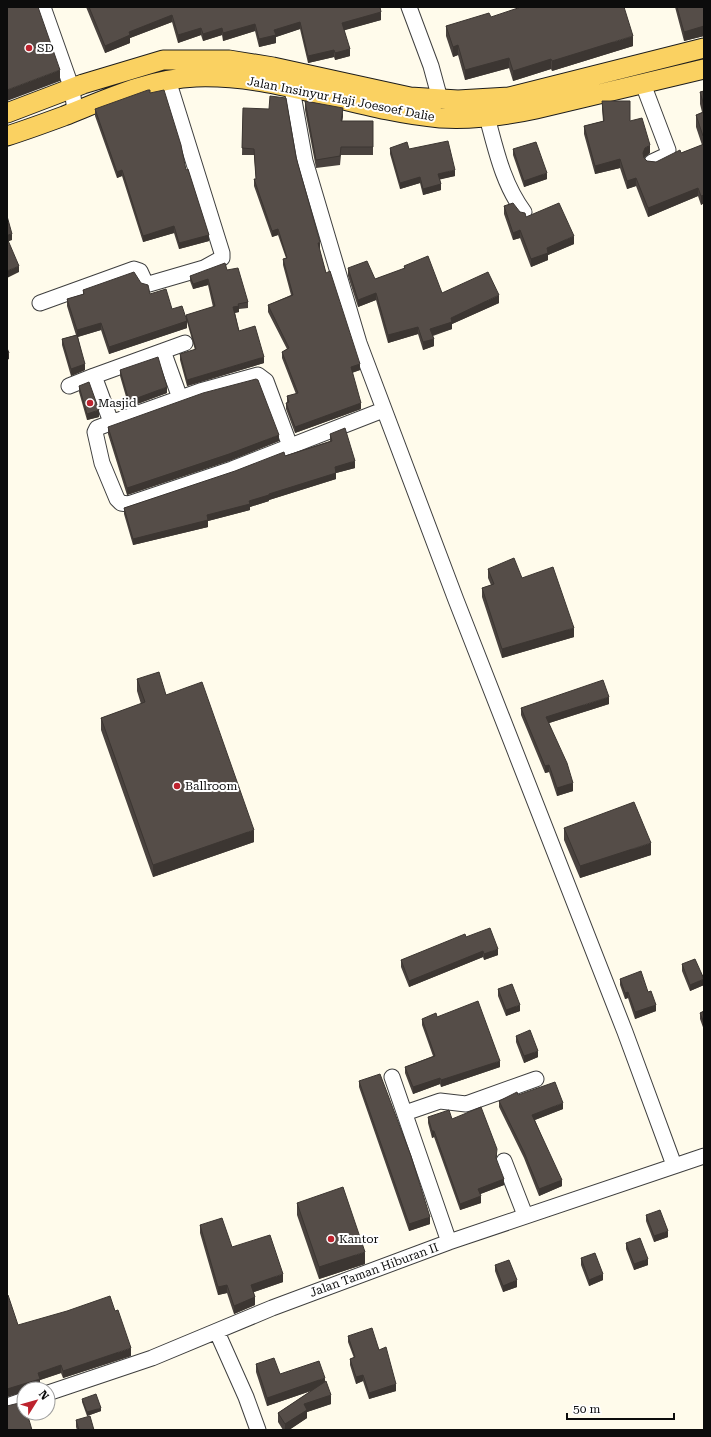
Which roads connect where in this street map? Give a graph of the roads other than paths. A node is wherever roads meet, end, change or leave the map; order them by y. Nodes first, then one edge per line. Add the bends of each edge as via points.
1 (43, 7) edge
2 (410, 7) edge
3 (704, 48) edge
4 (703, 72) edge
5 (168, 80) junction
6 (643, 84) junction
7 (72, 89) junction
8 (292, 89) junction
9 (440, 99) junction
10 (75, 112) junction
11 (7, 113) edge
12 (487, 117) junction
13 (7, 136) edge
14 (652, 162) edge
15 (524, 212) edge
16 (40, 303) dead end
17 (185, 343) dead end
18 (163, 351) junction
19 (94, 376) junction
20 (69, 386) dead end
21 (180, 398) junction
22 (383, 410) junction
23 (111, 422) junction
24 (290, 446) junction
25 (392, 1077) dead end
26 (536, 1079) dead end
27 (405, 1112) junction
28 (704, 1156) edge
29 (504, 1161) dead end
30 (674, 1165) junction
31 (525, 1215) junction
32 (449, 1242) junction
33 (216, 1332) junction
34 (56, 1390) edge
35 (258, 1430) edge

1 - 7 street
2 - 9 street
3 - 9 main road, Jalan Insinyur Haji Joesoef Dalie via 509,97
4 - 6 main road, Jalan Insinyur Haji Joesoef Dalie
5 - 8 main road, Jalan Insinyur Haji Joesoef Dalie via 223,78
5 - 10 main road, Jalan Insinyur Haji Joesoef Dalie via 126,92
5 - 16 street via 222,258 191,273 147,284 140,271 134,269
6 - 12 main road, Jalan Insinyur Haji Joesoef Dalie via 536,109
6 - 14 street via 668,150 667,155
7 - 9 main road, Jalan Insinyur Haji Joesoef Dalie via 124,70 163,60 229,60 410,97
7 - 10 street
7 - 11 main road, Jalan Insinyur Haji Joesoef Dalie
8 - 12 main road, Jalan Insinyur Haji Joesoef Dalie via 431,116 460,119
8 - 22 street via 307,168 359,343
10 - 13 main road, Jalan Insinyur Haji Joesoef Dalie
12 - 15 street via 504,176 516,202
17 - 18 street
18 - 19 street
18 - 21 street
19 - 20 street
19 - 23 street
21 - 23 street
21 - 24 street via 249,377 263,377 270,388
22 - 24 street
22 - 30 street via 544,830 625,1032
23 - 24 street via 97,428 95,432 102,463 117,499 124,504 211,476
25 - 27 street
26 - 27 street via 466,1104 440,1101
27 - 32 street
28 - 30 street, Jalan Taman Hiburan II
29 - 31 street
30 - 31 street, Jalan Taman Hiburan II
31 - 32 street, Jalan Taman Hiburan II
32 - 33 street, Jalan Taman Hiburan II via 272,1308
33 - 34 street, Jalan Taman Hiburan II
33 - 35 street

